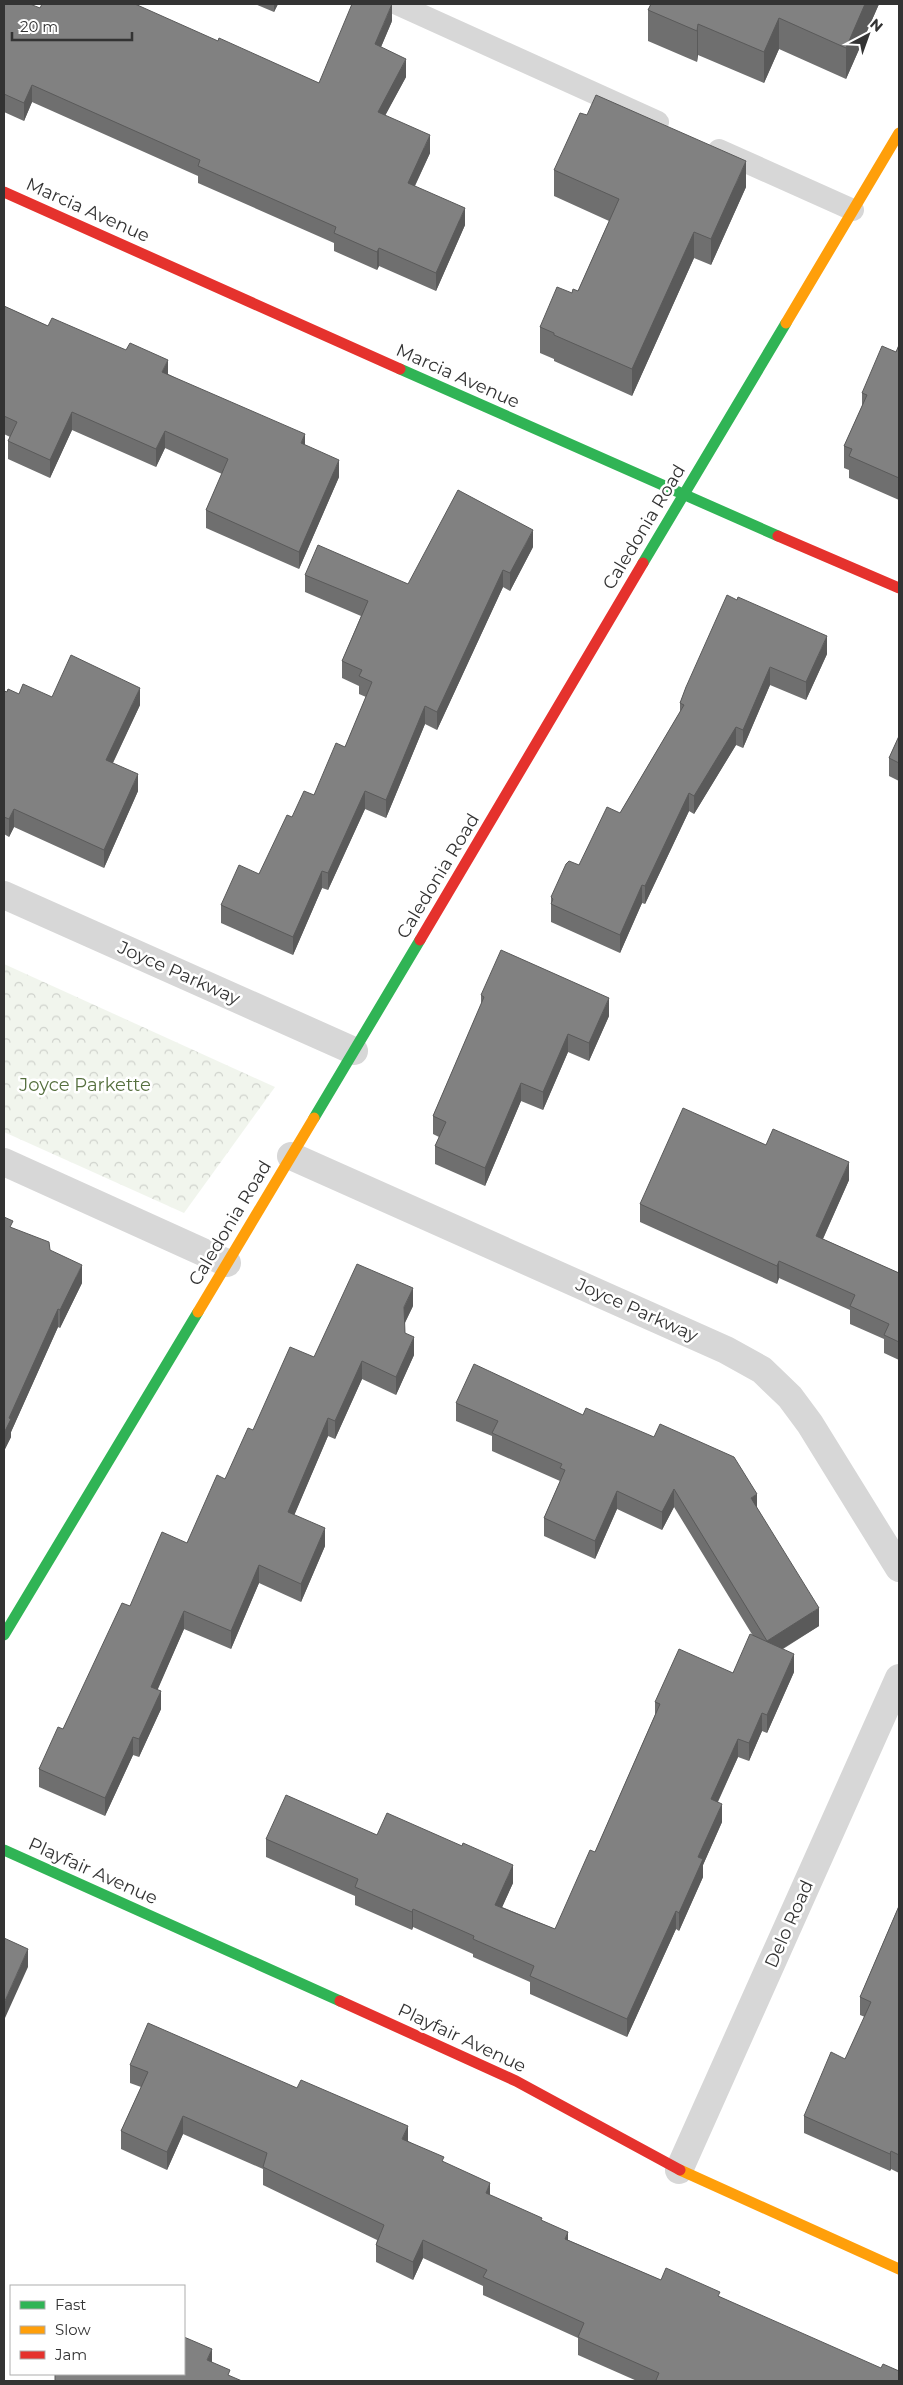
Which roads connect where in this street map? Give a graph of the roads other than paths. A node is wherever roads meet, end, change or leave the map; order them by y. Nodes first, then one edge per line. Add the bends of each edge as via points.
1 (397, 4) edge
2 (674, 130) edge
3 (899, 133) edge
4 (701, 142) edge
5 (4, 192) edge
6 (853, 210) junction
7 (684, 496) junction
8 (899, 588) edge
9 (4, 895) edge
10 (354, 1051) junction
11 (291, 1156) junction
12 (4, 1162) edge
13 (227, 1262) junction
14 (899, 1568) edge
15 (4, 1634) edge
16 (899, 1678) edge
17 (4, 1850) edge
18 (679, 2170) junction
19 (899, 2269) edge

1 - 2 lane
3 - 6 street, Caledonia Road
4 - 6 lane
5 - 7 street, Marcia Avenue
6 - 7 street, Caledonia Road
7 - 8 street, Marcia Avenue
7 - 10 street, Caledonia Road
9 - 10 street, Joyce Parkway
10 - 11 street, Caledonia Road
11 - 13 street, Caledonia Road
11 - 14 street, Joyce Parkway via 726,1350 762,1370 790,1396 810,1424
12 - 13 street
13 - 15 street, Caledonia Road
16 - 18 street, Delo Road
17 - 18 street, Playfair Avenue via 516,2081
18 - 19 street, Playfair Avenue

